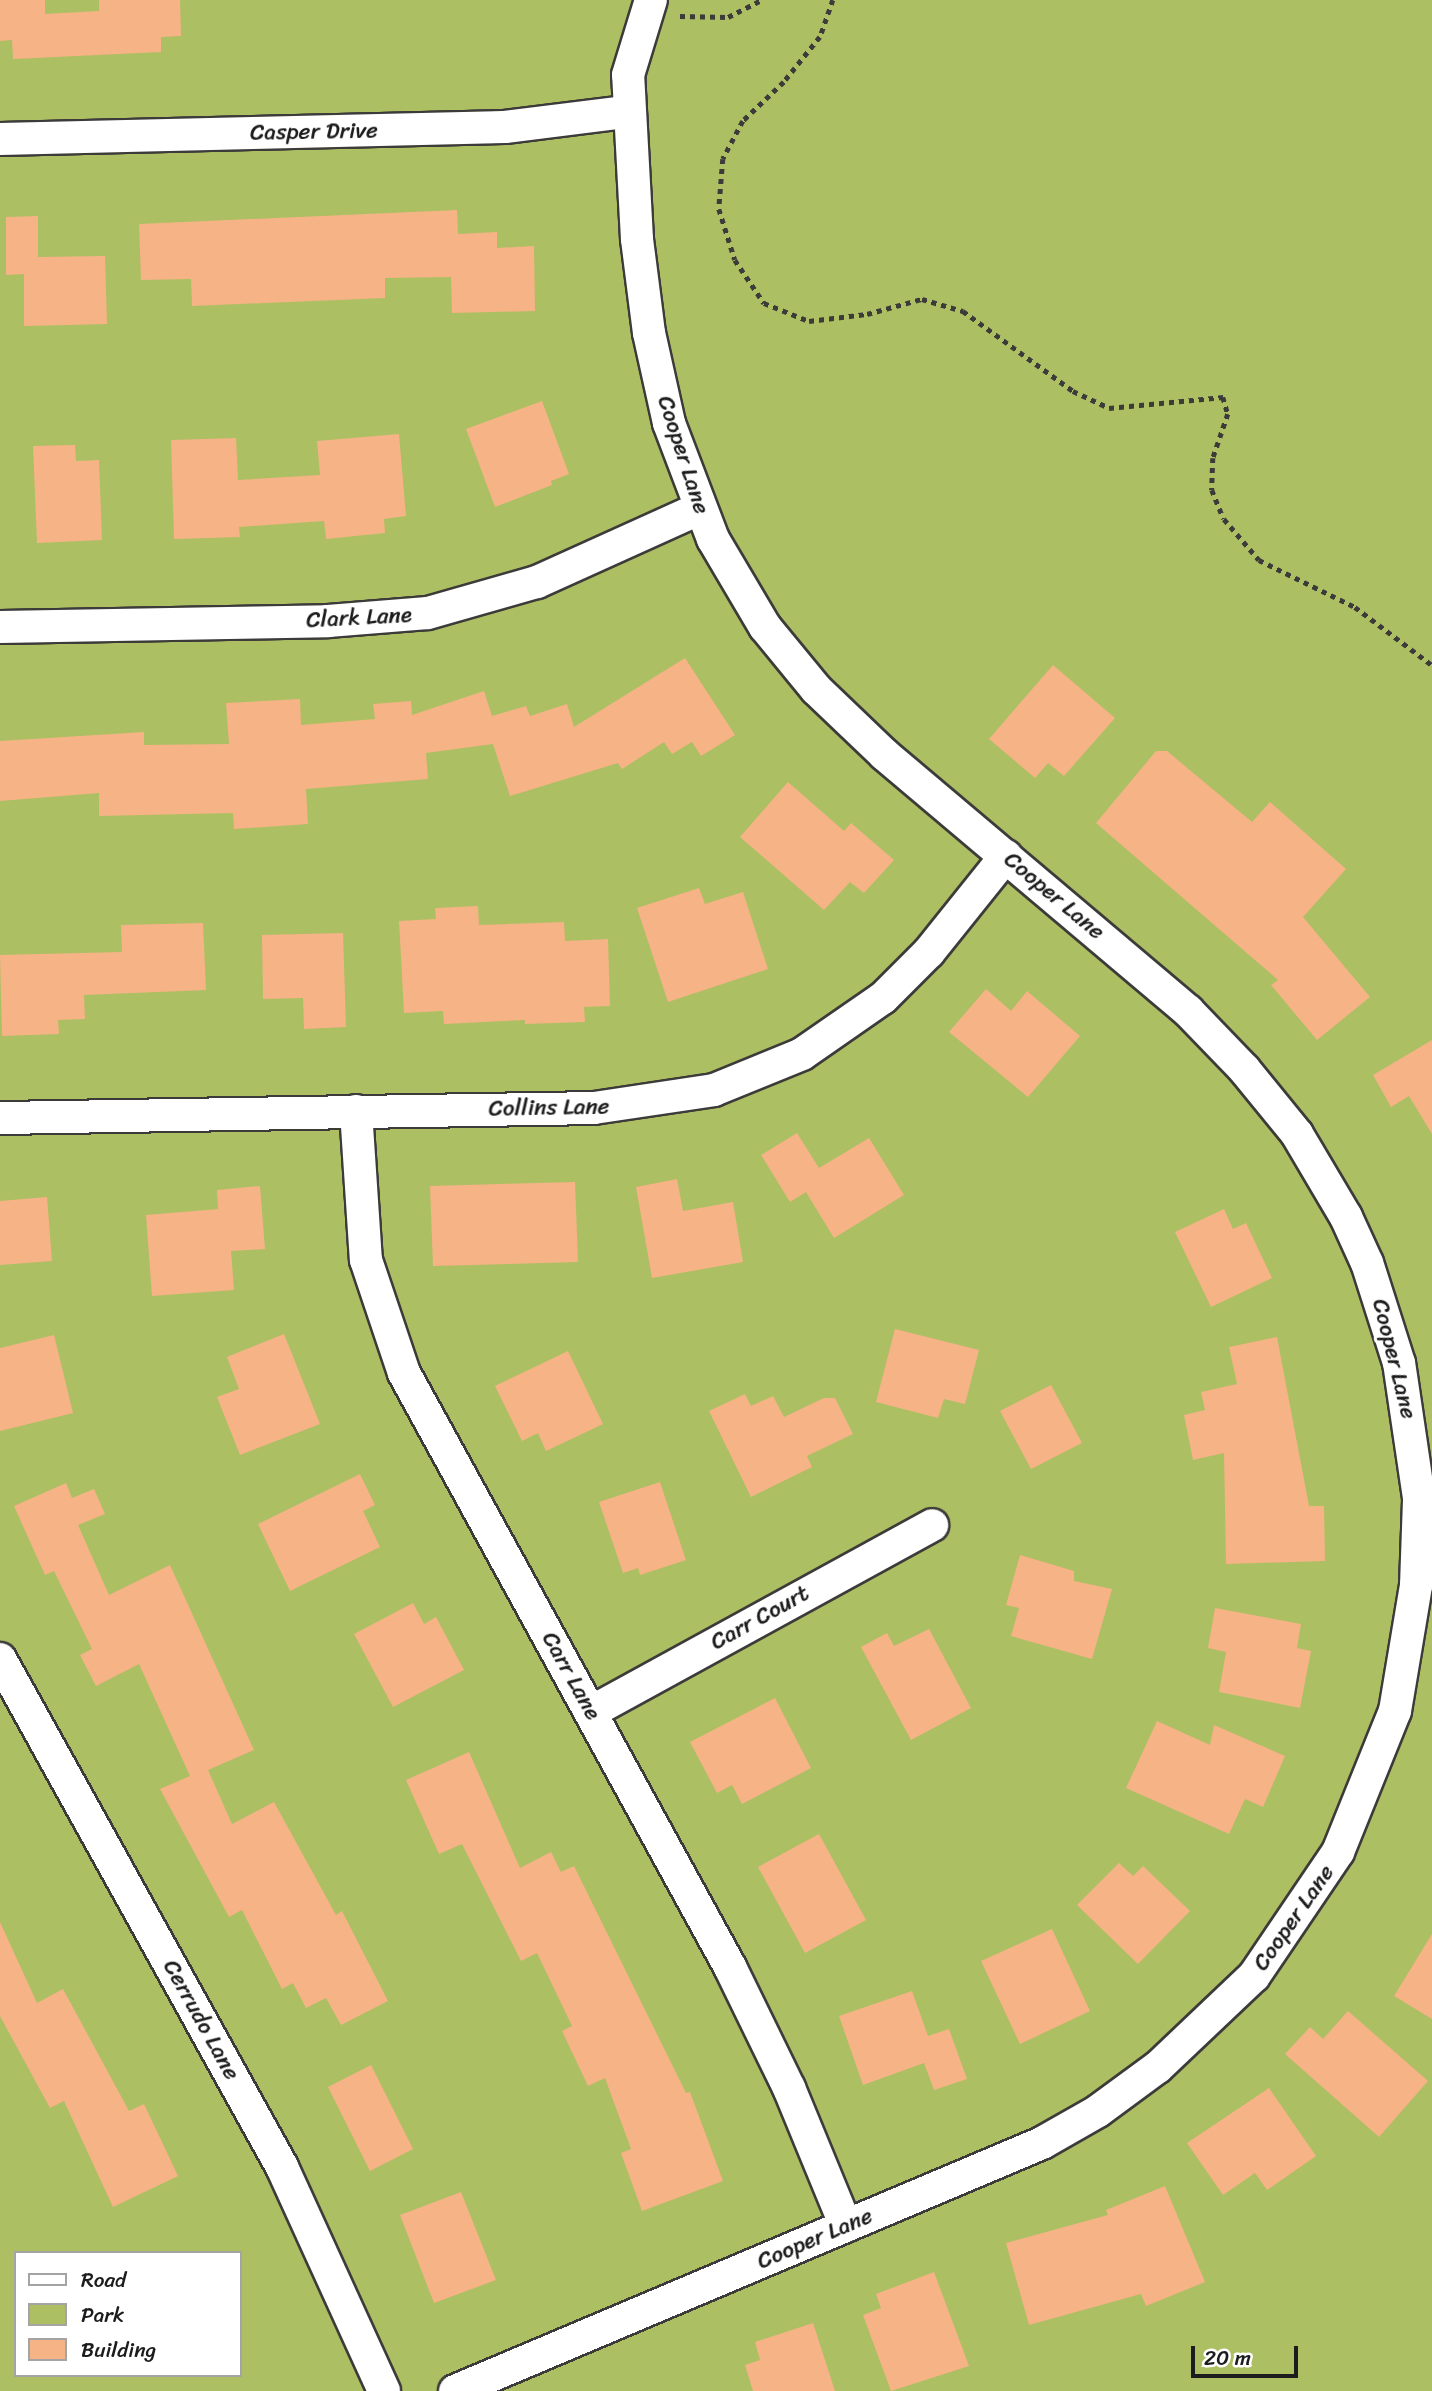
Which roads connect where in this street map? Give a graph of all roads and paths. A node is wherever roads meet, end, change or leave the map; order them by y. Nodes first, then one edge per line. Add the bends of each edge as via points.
1 (762, 0) edge
2 (833, 0) edge
3 (649, 5) edge
4 (626, 112) junction
5 (0, 139) edge
6 (699, 509) junction
7 (0, 627) edge
8 (1432, 665) edge
9 (1006, 856) junction
10 (356, 1111) junction
11 (0, 1118) edge
12 (1421, 1413) edge
13 (932, 1525) dead end
14 (0, 1659) edge
15 (591, 1712) junction
16 (846, 2226) junction
17 (384, 2391) edge
18 (455, 2391) edge

1 - 3 path via 743,12 709,19
2 - 8 path via 820,37 784,82 743,121 723,159 719,209 735,260 764,303 809,321 867,314 922,299 963,312 1073,391 1109,408 1223,397 1228,414 1213,458 1212,490 1224,519 1259,559 1355,607
3 - 4 street, Cooper Lane via 631,58
4 - 5 street, Casper Drive via 494,128
4 - 6 street, Cooper Lane via 649,333 675,447
6 - 7 street, Clark Lane via 537,582 429,613 328,621
6 - 9 street, Cooper Lane via 745,597 816,689 885,755
9 - 10 street, Collins Lane via 929,952 883,998 802,1054 741,1082 626,1106
9 - 12 street, Cooper Lane via 1188,1011 1297,1134 1367,1263 1399,1363
10 - 11 street, Collins Lane
10 - 15 street, Carr Lane via 363,1241 385,1327 414,1394
12 - 16 street, Cooper Lane via 1419,1523 1403,1680 1356,1816 1298,1917 1231,2000 1129,2090 1042,2143
13 - 15 street, Carr Court
14 - 17 street, Cerrudo Lane via 282,2166
15 - 16 street, Carr Lane via 730,1967 789,2088
16 - 18 street, Cooper Lane

